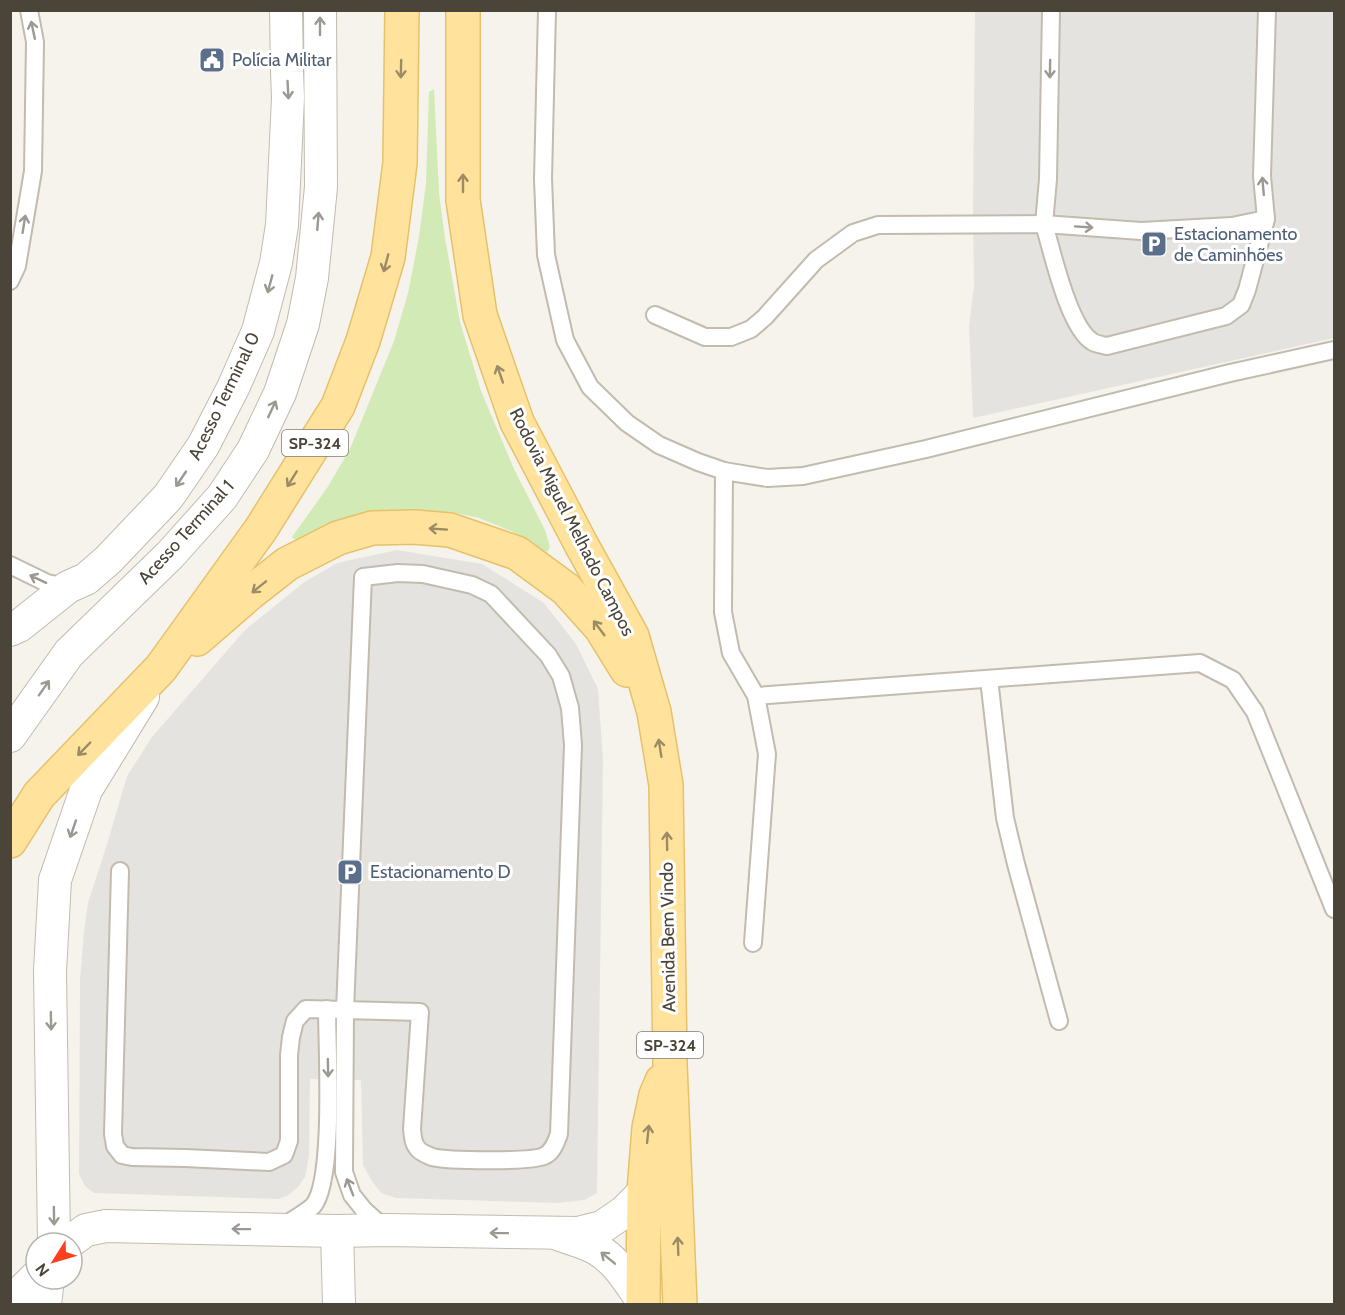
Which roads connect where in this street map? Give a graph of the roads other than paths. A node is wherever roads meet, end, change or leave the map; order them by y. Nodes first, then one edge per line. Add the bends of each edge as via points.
1 (29, 10) edge
2 (286, 10) edge
3 (320, 10) edge
4 (402, 10) edge
5 (463, 10) edge
6 (547, 10) edge
7 (1051, 10) edge
8 (1267, 10) edge
9 (1266, 219) junction
10 (1044, 224) junction
11 (10, 280) edge
12 (655, 315) dead end
13 (1335, 350) edge
14 (724, 471) junction
15 (10, 565) edge
16 (68, 587) junction
17 (10, 630) edge
18 (161, 668) junction
19 (989, 679) junction
20 (756, 696) junction
21 (654, 712) junction
22 (10, 736) edge
23 (666, 784) joint
24 (10, 841) edge
25 (120, 871) dead end
26 (1335, 909) edge
27 (753, 943) dead end
28 (327, 1009) junction
29 (345, 1010) junction
30 (1059, 1021) dead end
31 (670, 1064) junction
32 (644, 1192) junction
33 (280, 1229) junction
34 (387, 1230) junction
35 (54, 1231) edge
36 (84, 1231) edge
37 (337, 1231) junction
38 (557, 1234) junction
39 (24, 1289) edge
40 (10, 1299) edge
41 (643, 1303) edge
42 (339, 1305) edge
43 (680, 1305) edge

11 -> 1 lane via 17,266 33,171 35,42
2 -> 16 street, Acesso Terminal 0 via 288,98 282,225 258,331 203,446 168,497 108,560 86,579
22 -> 3 street, Acesso Terminal 1 via 69,653 170,555 222,497 253,450 280,393 303,324 312,278 321,187
4 -> 18 main road, SP-324 via 399,175 388,257 363,341 338,406 261,529
21 -> 5 main road, Rodovia Miguel Melhado Campos / SP-324 via 632,636 517,422 480,315 463,200
6 - 14 lane via 543,179 546,255 565,340 590,387 627,423 658,445
7 -> 10 lane
9 -> 8 lane via 1262,176
10 -> 9 lane via 1141,231 1232,226
9 - 10 lane via 1240,305 1226,316 1107,346 1093,342 1079,328
10 - 12 lane via 878,225 853,232 816,260 765,317 751,329 731,337 705,336
13 - 14 lane via 803,476 767,478
14 - 20 lane via 723,612 731,653
16 -> 15 lane via 47,583
16 - 17 street, Acesso Terminal 0
21 -> 18 main road via 601,628 566,589 517,553 450,530 372,528 338,538 287,564
18 -> 24 main road, SP-324 via 39,795
18 -> 35 street via 86,790 55,880 50,970
19 - 20 lane
19 - 26 lane via 1200,663 1233,680 1255,712
19 - 30 lane via 1005,818
20 - 27 lane via 767,754
23 -> 21 main road, Rodovia Miguel Melhado Campos / SP-324
31 -> 23 main road, Avenida Bem Vindo / SP-324
25 - 28 lane via 112,1134 122,1155 269,1162 284,1155 295,1021 306,1009
28 - 29 lane
28 -> 33 lane via 328,1125 321,1186 314,1205
29 - 29 lane via 420,1012 412,1129 413,1143 421,1152 455,1159 528,1159 545,1156 553,1148 559,1134 573,745 570,708 561,676 548,655 491,594 472,585 423,574 363,577
34 -> 29 lane via 352,1195 344,1172
32 -> 31 main road via 649,1128 656,1095
43 -> 31 main road, Avenida Bem Vindo / SP-324
32 - 38 street via 602,1227
32 - 41 main road
33 -> 36 street via 106,1226
33 - 37 street
34 - 37 street
38 -> 34 street
37 - 42 street
41 -> 38 street via 623,1272 609,1259 594,1248
39 - 40 street

